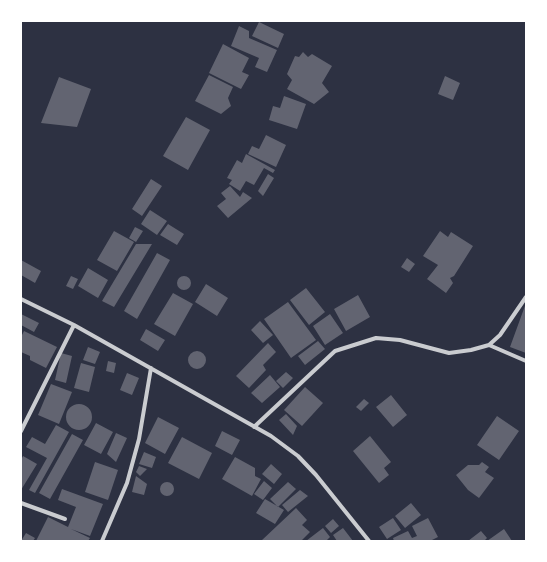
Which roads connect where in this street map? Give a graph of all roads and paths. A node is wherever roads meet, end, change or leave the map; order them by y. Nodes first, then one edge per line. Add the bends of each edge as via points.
1 (526, 297) edge
2 (21, 299) edge
3 (74, 325) junction
4 (489, 345) junction
5 (526, 361) edge
6 (151, 368) junction
7 (254, 427) junction
8 (21, 431) edge
9 (21, 503) edge
10 (65, 519) dead end
11 (102, 541) edge
12 (369, 541) edge

1 - 4 street via 500,335
2 - 3 street
3 - 6 street
3 - 8 street
4 - 5 street
4 - 7 street via 449,352 392,339 376,338 357,342 335,351
6 - 7 street
6 - 11 street via 139,439 127,483
7 - 12 street via 298,456
9 - 10 street

